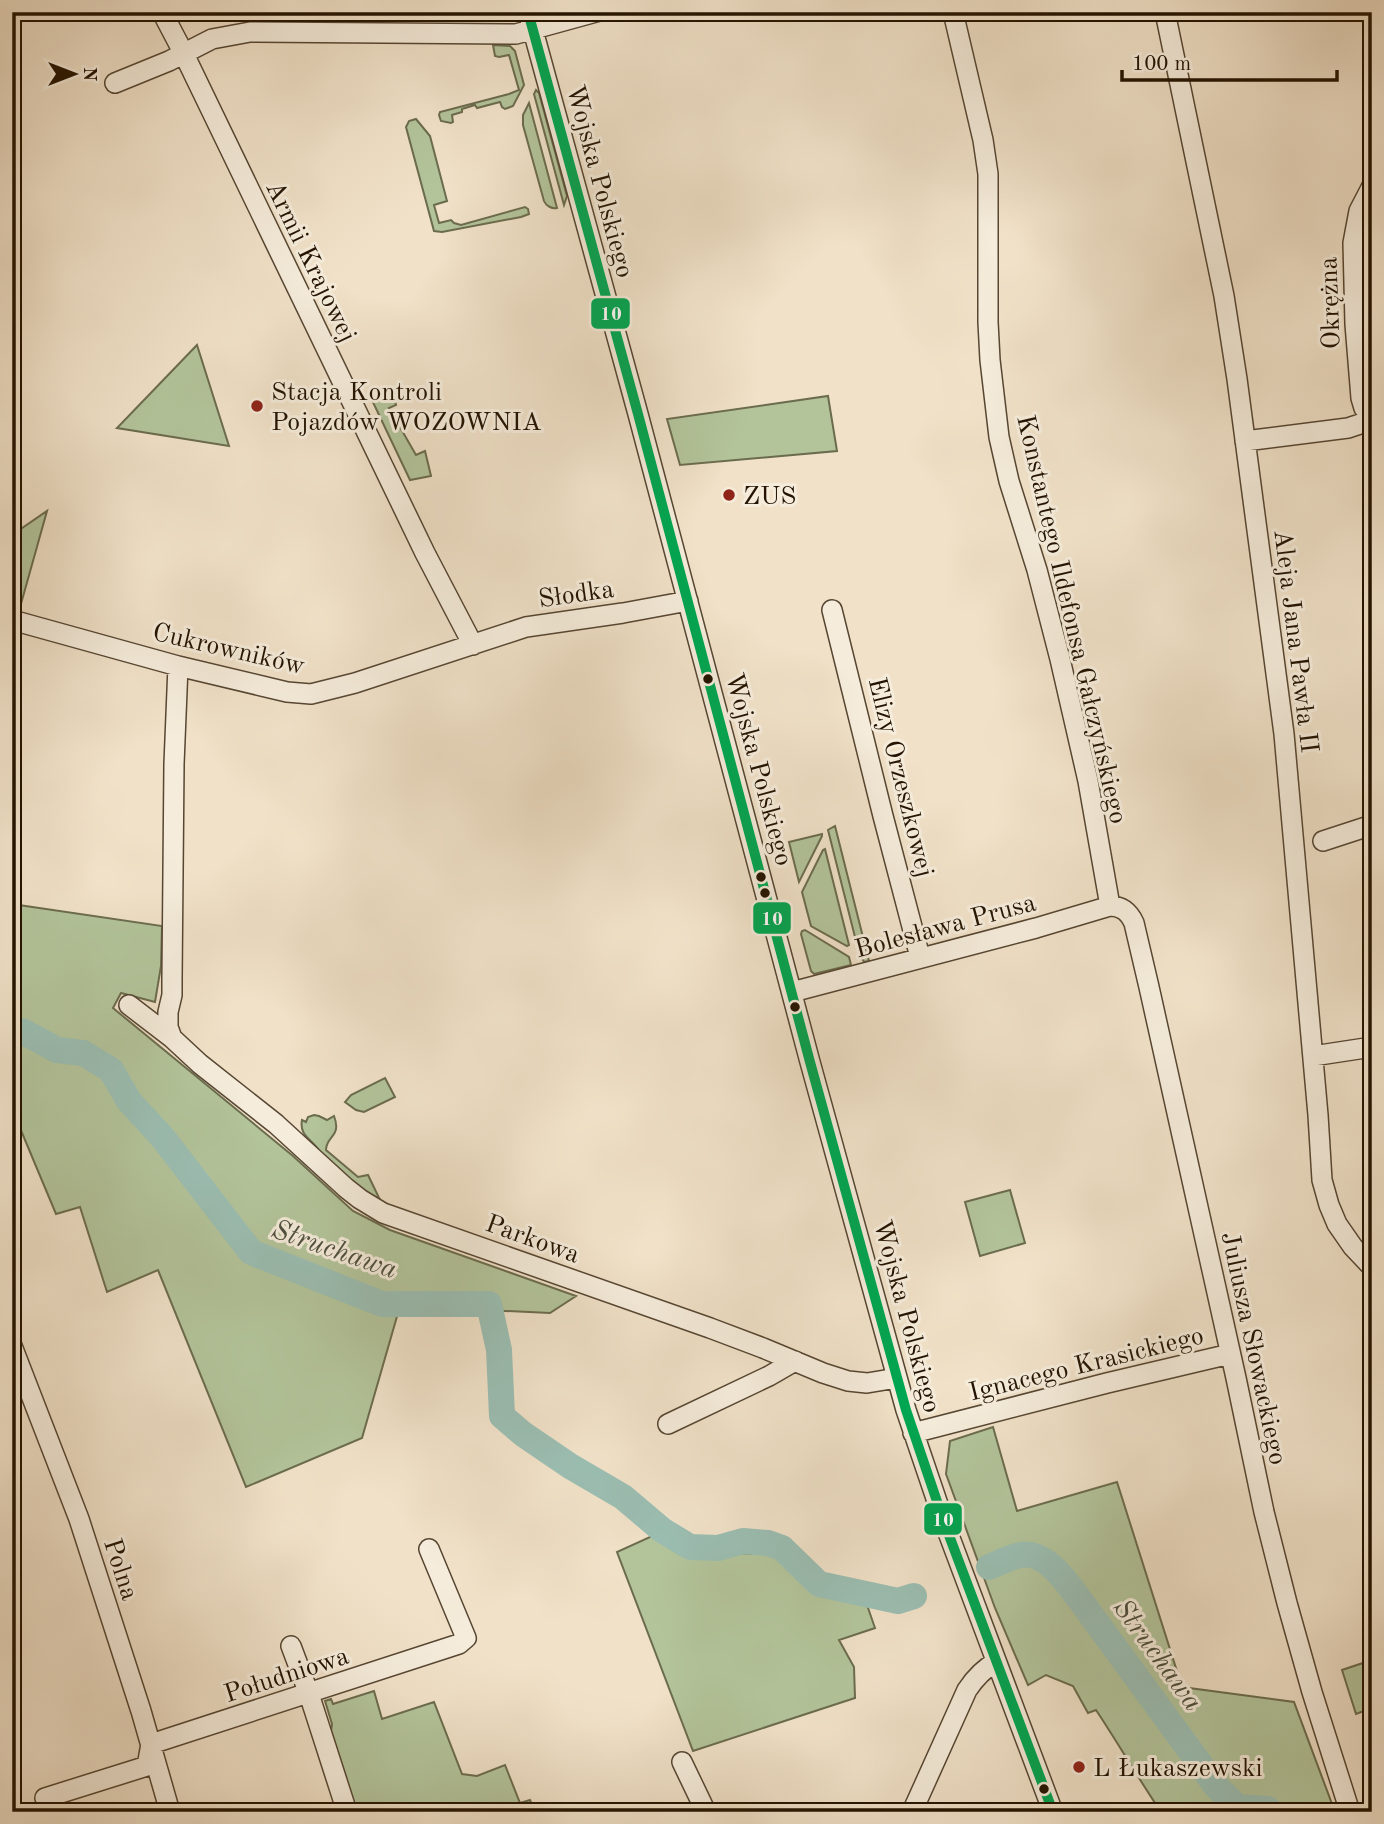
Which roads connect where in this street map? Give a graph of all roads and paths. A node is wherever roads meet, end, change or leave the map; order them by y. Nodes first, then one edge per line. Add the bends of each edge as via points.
1 (162, 12) edge
2 (596, 12) edge
3 (953, 12) edge
4 (1165, 12) edge
5 (531, 21) edge
6 (184, 54) junction
7 (115, 83) dead end
8 (1372, 186) edge
9 (1372, 418) edge
10 (1245, 441) junction
11 (688, 601) junction
12 (832, 610) dead end
13 (12, 620) edge
14 (473, 645) junction
15 (178, 666) junction
16 (1372, 825) edge
17 (1323, 841) dead end
18 (1110, 906) junction
19 (920, 957) junction
20 (792, 992) junction
21 (129, 1005) dead end
22 (172, 1038) junction
23 (1372, 1047) edge
24 (1313, 1056) junction
25 (1372, 1267) edge
26 (12, 1346) edge
27 (1230, 1354) junction
28 (795, 1361) junction
29 (897, 1378) junction
30 (667, 1424) dead end
31 (913, 1433) junction
32 (429, 1549) dead end
33 (291, 1646) dead end
34 (996, 1662) junction
35 (309, 1694) junction
36 (151, 1744) junction
37 (682, 1762) dead end
38 (45, 1798) dead end
39 (170, 1812) edge
40 (347, 1812) edge
41 (706, 1812) edge
42 (912, 1812) edge
43 (1053, 1812) edge
44 (1350, 1812) edge

1 - 6 street, Armii Krajowej
2 - 5 street
3 - 18 street, Konstantego Ildefonsa Gałczyńskiego via 988,174 988,322 999,437 1069,700
4 - 10 street, Aleja Jana Pawła II via 1231,334
5 - 6 street via 516,34 250,32 212,39
5 - 11 street, Wojska Polskiego
6 - 7 street
6 - 14 street, Armii Krajowej
8 - 9 street, Okrężna via 1359,211 1353,243 1361,398
9 - 10 street via 1348,428
10 - 24 street, Aleja Jana Pawła II via 1284,734
11 - 14 street, Słodka via 526,627
11 - 20 street, Wojska Polskiego
12 - 19 street, Elizy Orzeszkowej
13 - 15 street, Cukrowników
14 - 15 street, Cukrowników via 311,694
15 - 22 street via 172,995 168,1012
16 - 17 street
18 - 19 street, Bolesława Prusa
18 - 27 street, Juliusza Słowackiego via 1126,910 1134,923
19 - 20 street, Bolesława Prusa
20 - 29 street, Wojska Polskiego
21 - 22 street, Parkowa
22 - 28 street, Parkowa via 346,1188 383,1213
23 - 24 street
24 - 25 street, Aleja Jana Pawła II via 1325,1193 1344,1236
26 - 36 street, Polna via 79,1520
27 - 31 street, Ignacego Krasickiego
27 - 44 street, Juliusza Słowackiego via 1287,1603
28 - 29 street, Parkowa via 854,1382
28 - 30 street
29 - 31 street, Wojska Polskiego
31 - 34 street, Wojska Polskiego
32 - 35 street, Południowa via 466,1638 460,1644
33 - 35 street
34 - 42 street via 967,1690
34 - 43 street, Wojska Polskiego
35 - 36 street, Południowa
35 - 40 street
36 - 38 street via 147,1766
36 - 39 street, Polna
37 - 41 street

